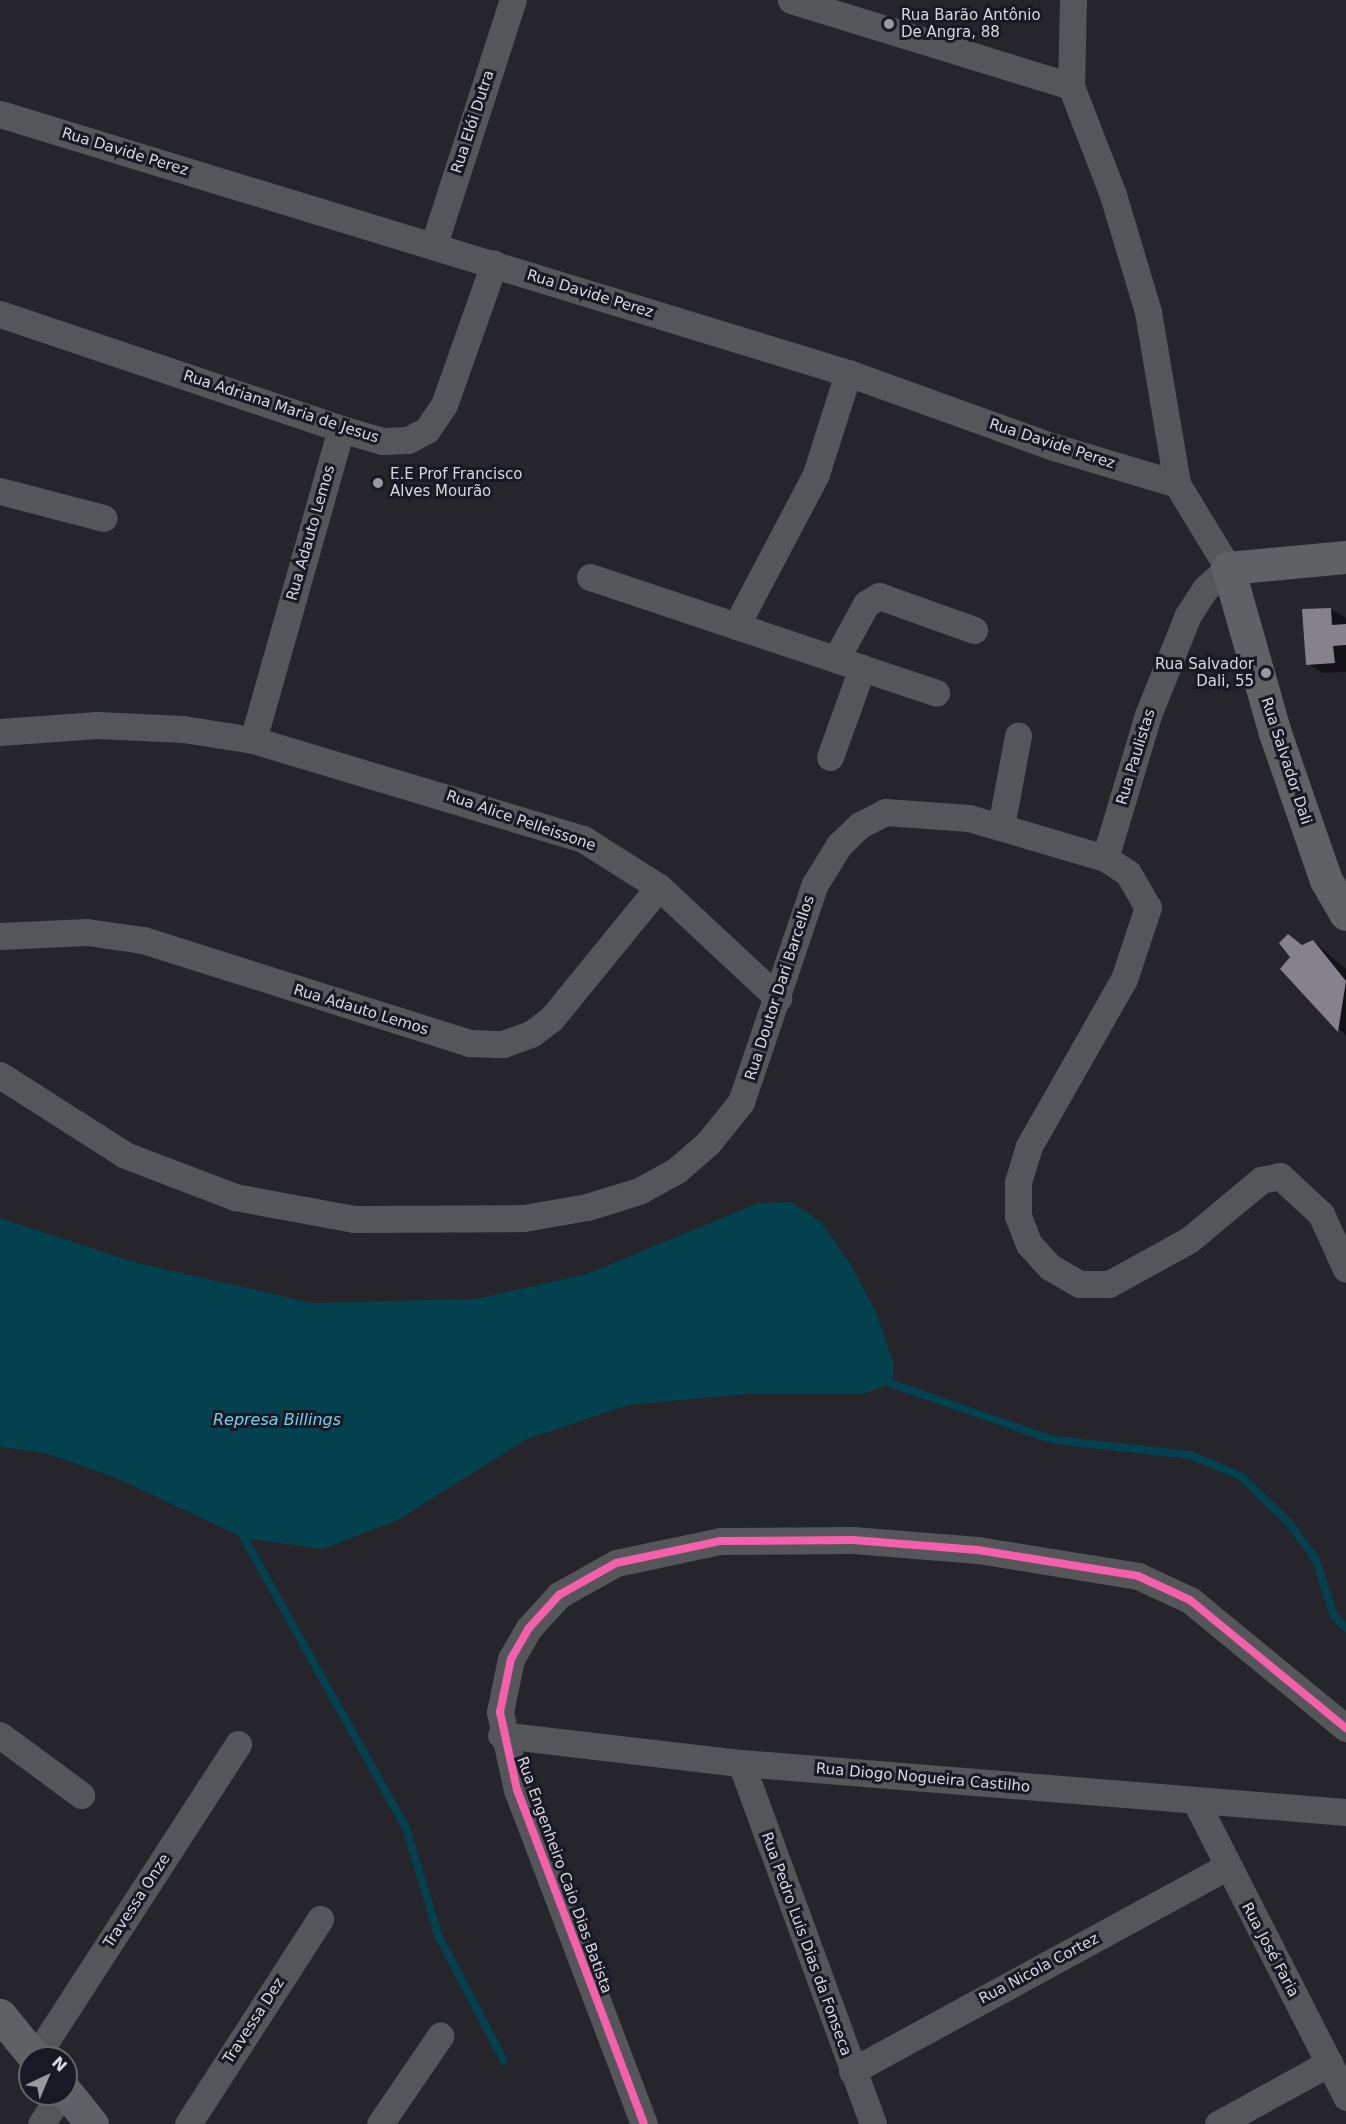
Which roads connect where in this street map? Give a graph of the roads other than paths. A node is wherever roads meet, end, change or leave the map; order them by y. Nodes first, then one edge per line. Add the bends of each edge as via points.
1 (513, 0) edge
2 (791, 0) edge
3 (1073, 0) edge
4 (857, 10) edge
5 (1071, 86) junction
6 (0, 114) edge
7 (434, 244) junction
8 (494, 264) junction
9 (0, 314) edge
10 (848, 373) junction
11 (341, 429) junction
12 (1177, 484) junction
13 (0, 491) edge
14 (104, 518) dead end
15 (1346, 557) edge
16 (1228, 568) junction
17 (590, 577) dead end
18 (736, 626) junction
19 (974, 630) dead end
20 (836, 659) junction
21 (862, 668) junction
22 (936, 693) dead end
23 (0, 732) edge
24 (1018, 736) dead end
25 (253, 740) junction
26 (830, 757) dead end
27 (1001, 826) junction
28 (1105, 858) junction
29 (659, 887) junction
30 (1346, 914) edge
31 (0, 936) edge
32 (778, 998) junction
33 (0, 1075) edge
34 (1346, 1269) edge
35 (1346, 1728) edge
36 (0, 1735) edge
37 (501, 1735) junction
38 (238, 1744) dead end
39 (741, 1763) junction
40 (81, 1795) dead end
41 (1196, 1802) junction
42 (1346, 1812) edge
43 (1226, 1868) junction
44 (320, 1919) dead end
45 (0, 2015) edge
46 (440, 2036) dead end
47 (25, 2046) edge
48 (43, 2046) edge
49 (1329, 2063) junction
50 (852, 2070) junction
51 (1346, 2097) edge
52 (53, 2106) edge
53 (77, 2106) edge
54 (41, 2124) edge
55 (92, 2124) edge
56 (188, 2124) edge
57 (380, 2124) edge
58 (644, 2124) edge
59 (873, 2124) edge
60 (1218, 2124) edge

1 - 7 street, Rua Elói Dutra
2 - 4 street
3 - 5 street
4 - 5 street
5 - 12 street via 1113,195 1148,312
6 - 7 street, Rua Davide Perez
7 - 8 street, Rua Davide Perez
8 - 10 street, Rua Davide Perez
8 - 11 street, Rua Adriana Maria de Jesus via 444,405 427,430 408,440 382,441
9 - 11 street, Rua Adriana Maria de Jesus
10 - 12 street, Rua Davide Perez via 1054,447
10 - 18 street via 816,474
11 - 25 street, Rua Adauto Lemos
12 - 16 street
13 - 14 street
15 - 16 street
16 - 28 street, Rua Paulistas via 1205,589 1188,615 1148,715
16 - 30 street, Rua Salvador Dali via 1278,743 1326,880
17 - 18 street
18 - 20 street
19 - 20 street via 871,598
20 - 21 street
21 - 22 street
21 - 26 street
23 - 25 street via 98,725 183,729
24 - 27 street
25 - 29 street, Rua Alice Pelleissone via 583,839
27 - 28 street, Rua Doutor Dari Barcellos
27 - 32 street, Rua Doutor Dari Barcellos via 911,811 885,812 860,825 815,884
28 - 34 street, Rua Doutor Dari Barcellos via 1139,886 1148,907 1144,932 1124,979 1029,1146 1018,1182 1018,1216 1029,1244 1050,1267 1079,1284 1110,1284 1189,1240 1261,1179 1280,1176 1321,1214
29 - 31 street, Rua Adauto Lemos via 552,1018 531,1034 503,1044 469,1043 143,940 87,932
29 - 32 street, Rua Alice Pelleissone
32 - 33 street, Rua Doutor Dari Barcellos via 741,1102 677,1170 628,1194 524,1218 354,1219 235,1197 125,1155
35 - 37 street, Rua Engenheiro Caio Dias Batista via 1198,1606 1138,1576 978,1550 853,1540 731,1540 616,1563 560,1595 529,1628 511,1659
36 - 40 street
37 - 39 street, Rua Diogo Nogueira Castilho
37 - 58 street, Rua Engenheiro Caio Dias Batista via 572,1945
38 - 48 street, Travessa Onze
39 - 41 street, Rua Diogo Nogueira Castilho
39 - 50 street, Rua Pedro Luis Dias da Fonseca
41 - 42 street, Rua Diogo Nogueira Castilho
41 - 43 street, Rua José Faria
43 - 49 street, Rua José Faria
43 - 50 street, Rua Nicola Cortez
44 - 56 street, Travessa Dez
45 - 47 street
46 - 57 street
49 - 51 street, Rua José Faria
49 - 60 street
50 - 59 street, Rua Pedro Luis Dias da Fonseca
52 - 54 street
53 - 55 street

